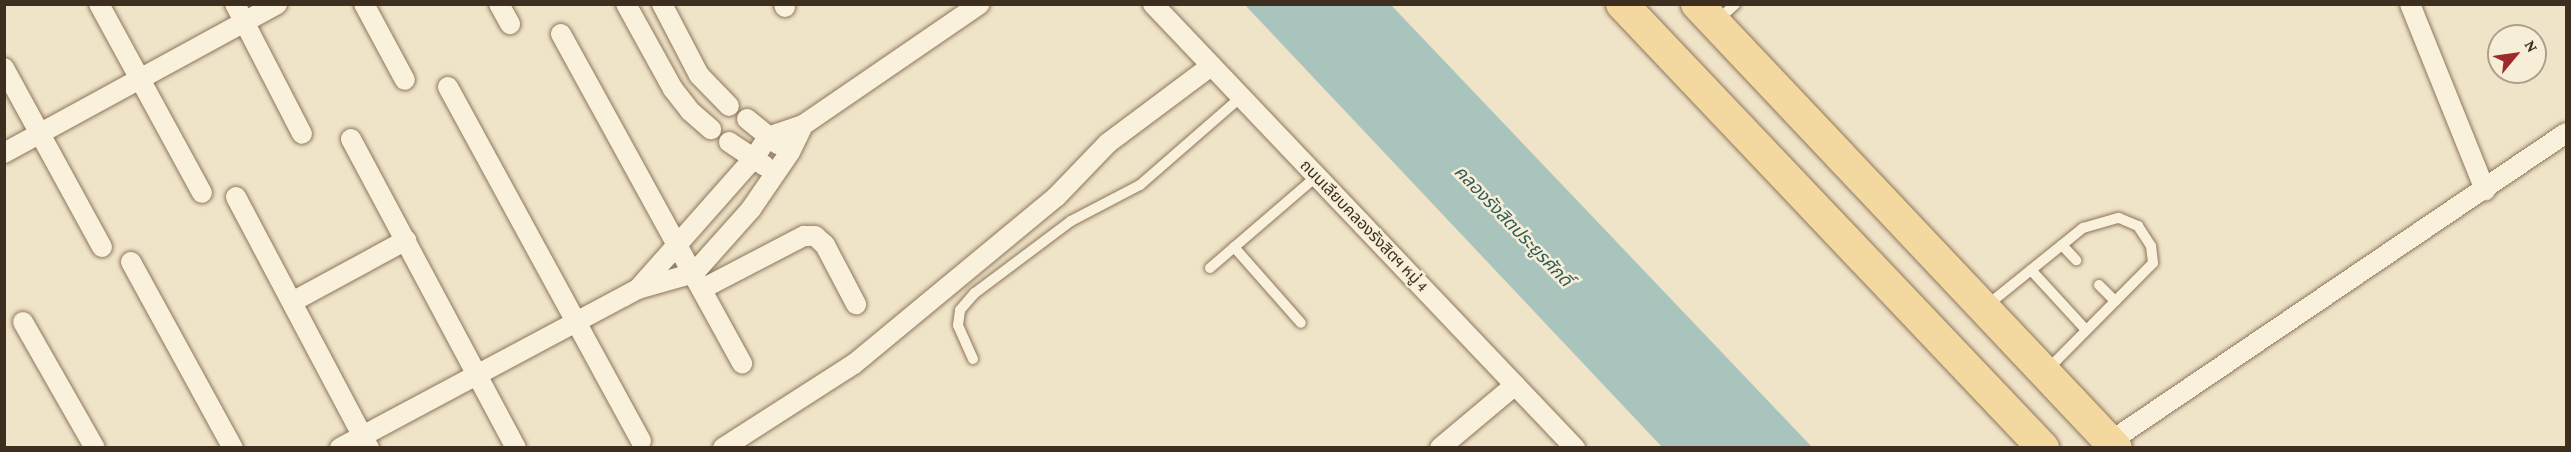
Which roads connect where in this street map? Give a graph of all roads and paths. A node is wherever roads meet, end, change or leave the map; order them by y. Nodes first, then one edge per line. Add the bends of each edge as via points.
1 (99, 4) edge
2 (235, 4) edge
3 (277, 4) edge
4 (364, 4) edge
5 (499, 4) edge
6 (626, 4) edge
7 (662, 4) edge
8 (980, 4) edge
9 (1154, 4) edge
10 (1622, 4) edge
11 (2410, 4) edge
12 (1715, 11) edge
13 (245, 22) junction
14 (510, 24) dead end
15 (561, 34) dead end
16 (1211, 66) junction
17 (4, 68) edge
18 (141, 79) junction
19 (405, 80) dead end
20 (448, 87) dead end
21 (1241, 97) junction
22 (729, 106) dead end
23 (747, 119) dead end
24 (803, 125) junction
25 (711, 129) dead end
26 (41, 133) junction
27 (2566, 133) edge
28 (302, 134) dead end
29 (768, 138) junction
30 (351, 139) dead end
31 (729, 141) dead end
32 (790, 152) junction
33 (4, 153) edge
34 (754, 158) junction
35 (774, 172) junction
36 (1317, 176) junction
37 (2485, 190) junction
38 (202, 193) dead end
39 (236, 196) dead end
40 (406, 240) junction
41 (679, 244) junction
42 (2061, 245) junction
43 (102, 247) dead end
44 (1234, 247) junction
45 (2076, 260) dead end
46 (131, 261) dead end
47 (1210, 268) dead end
48 (2031, 270) junction
49 (698, 281) junction
50 (2099, 285) dead end
51 (638, 289) junction
52 (2115, 301) junction
53 (292, 302) junction
54 (856, 304) dead end
55 (1985, 307) junction
56 (577, 320) junction
57 (23, 322) dead end
58 (1301, 323) dead end
59 (2086, 330) junction
60 (973, 359) dead end
61 (742, 363) dead end
62 (2045, 372) junction
63 (477, 373) junction
64 (1515, 385) junction
65 (366, 441) edge
66 (641, 441) dead end
67 (2113, 444) edge
68 (95, 447) edge
69 (233, 447) edge
70 (340, 447) edge
71 (516, 447) edge
72 (723, 447) edge
73 (1440, 447) edge
74 (1575, 447) edge
75 (2043, 447) edge

1 - 18 street
2 - 13 street
3 - 13 street
4 - 19 street
5 - 14 street
6 - 25 street via 674,89 690,111
7 - 22 street via 699,75
8 - 24 street
9 - 16 street, ถนนเลียบคลองรังสิตฯ หมู่ 4
10 - 75 main road
11 - 37 street
12 - 55 main road
13 - 18 street
13 - 28 street
15 - 41 street
16 - 21 street, ถนนเลียบคลองรังสิตฯ หมู่ 4
16 - 72 street via 1108,143 1056,197 854,364
17 - 26 street
18 - 26 street
18 - 38 street
20 - 56 street
21 - 36 street, ถนนเลียบคลองรังสิตฯ หมู่ 4
21 - 60 lane via 1140,185 1071,221 975,293 960,310 958,325
23 - 29 street
24 - 29 street
24 - 32 street
26 - 33 street
26 - 43 street
27 - 37 street
29 - 32 street
29 - 34 street
30 - 40 street
31 - 34 street
32 - 35 street
34 - 35 street
34 - 41 street
35 - 49 street
36 - 44 lane
36 - 64 street, ถนนเลียบคลองรังสิตฯ หมู่ 4
37 - 67 street
39 - 53 street
40 - 53 street
40 - 63 street
41 - 49 street
41 - 51 street
42 - 45 lane
42 - 48 lane
42 - 52 lane via 2095,222 2119,218 2138,226 2151,246 2153,263
44 - 47 lane
44 - 58 lane
46 - 69 street
48 - 55 lane
48 - 59 lane
49 - 51 street
49 - 54 street via 804,236 815,236 825,245
49 - 61 street
50 - 52 lane
51 - 56 street
52 - 59 lane
53 - 65 street
55 - 62 main road
56 - 63 street
56 - 66 street
57 - 68 street
59 - 62 lane
62 - 67 main road
63 - 65 street
63 - 71 street
64 - 73 street
64 - 74 street, ถนนเลียบคลองรังสิตฯ หมู่ 4
65 - 70 street

